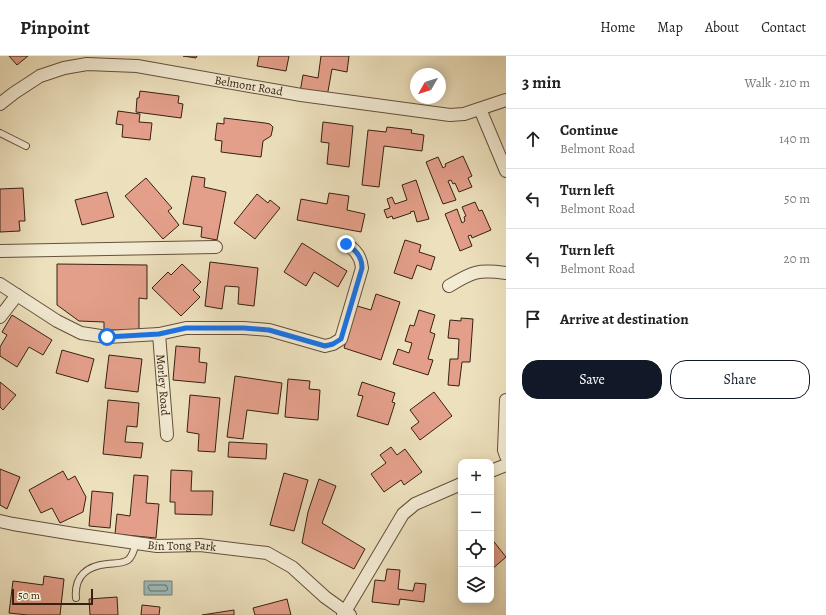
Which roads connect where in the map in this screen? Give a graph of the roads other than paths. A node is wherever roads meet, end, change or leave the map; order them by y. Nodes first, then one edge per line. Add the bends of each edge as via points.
1 (506, 100) edge
2 (0, 104) edge
3 (480, 109) junction
4 (0, 133) edge
5 (26, 146) dead end
6 (506, 171) edge
7 (346, 244) dead end
8 (216, 247) dead end
9 (0, 251) edge
10 (506, 273) edge
11 (0, 284) edge
12 (449, 286) dead end
13 (17, 295) junction
14 (0, 317) edge
15 (159, 334) junction
16 (506, 400) edge
17 (167, 435) dead end
18 (506, 456) edge
19 (506, 465) edge
20 (494, 471) edge
21 (458, 485) edge
22 (0, 521) edge
23 (136, 543) junction
24 (76, 598) dead end
25 (346, 614) edge

1 - 3 street, Belmont Road
2 - 3 street, Belmont Road via 40,76 87,64 137,66 301,95 450,115
3 - 6 street
4 - 5 lane
7 - 15 street via 358,255 362,268 341,339 333,344 325,346 269,330 244,328 186,328
8 - 9 street
10 - 12 street via 469,274
11 - 13 street
13 - 14 street
13 - 15 street via 81,333 107,337
15 - 17 street, Morley Road
16 - 18 street
19 - 20 street
21 - 25 street, Bin Tong Park via 415,504 403,514
22 - 23 street, Bin Tong Park
23 - 24 lane via 132,555 126,561 103,564 85,571 77,582
23 - 25 street, Bin Tong Park via 157,546 200,545 267,553 292,568

